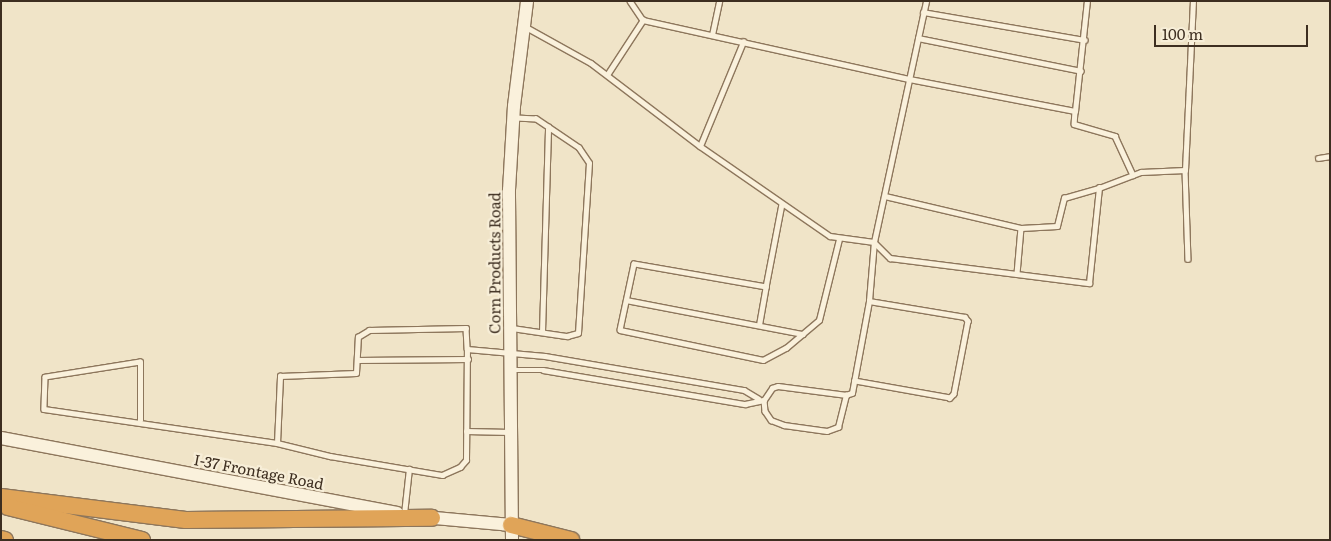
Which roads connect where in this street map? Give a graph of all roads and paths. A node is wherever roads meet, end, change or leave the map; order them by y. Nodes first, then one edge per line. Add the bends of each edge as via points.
1 (527, 1) edge
2 (630, 1) edge
3 (718, 1) edge
4 (926, 1) edge
5 (1087, 1) edge
6 (1193, 1) edge
7 (923, 12) junction
8 (644, 20) junction
9 (522, 26) junction
10 (712, 35) junction
11 (918, 38) junction
12 (1085, 40) junction
13 (743, 42) junction
14 (1081, 71) junction
15 (608, 75) junction
16 (909, 79) junction
17 (1076, 111) junction
18 (514, 118) junction
19 (548, 127) junction
20 (700, 146) junction
21 (1330, 156) edge
22 (1318, 158) dead end
23 (1185, 170) junction
24 (1133, 175) junction
25 (1099, 188) junction
26 (885, 196) junction
27 (782, 204) junction
28 (1021, 228) junction
29 (839, 239) junction
30 (874, 242) junction
31 (1188, 258) dead end
32 (1017, 274) junction
33 (766, 287) junction
34 (626, 300) junction
35 (868, 301) junction
36 (759, 325) junction
37 (510, 328) junction
38 (542, 332) junction
39 (803, 334) junction
40 (467, 349) junction
41 (510, 352) junction
42 (468, 359) junction
43 (357, 360) junction
44 (510, 370) junction
45 (854, 381) junction
46 (846, 395) junction
47 (761, 399) junction
48 (140, 420) junction
49 (466, 431) junction
50 (511, 432) junction
51 (1, 438) edge
52 (277, 443) junction
53 (409, 469) junction
54 (1, 497) edge
55 (1, 505) edge
56 (404, 514) junction
57 (432, 518) junction
58 (512, 532) edge
59 (1, 539) edge
60 (5, 540) edge
61 (142, 540) edge
62 (571, 540) edge

1 - 9 street, Corn Products Road
2 - 8 lane
3 - 10 lane
4 - 7 lane
5 - 12 lane
6 - 23 lane
7 - 11 lane
7 - 12 lane
8 - 10 lane
8 - 15 lane
9 - 15 lane
9 - 18 street, Corn Products Road
10 - 13 lane
11 - 14 lane
11 - 16 lane
12 - 14 lane
13 - 16 lane
13 - 20 lane
14 - 17 lane
15 - 20 lane
16 - 17 lane
16 - 26 lane
17 - 24 lane via 1074,124 1115,136
18 - 19 lane via 536,119
18 - 37 street, Corn Products Road via 509,190
19 - 38 lane
19 - 38 lane via 579,148 589,163 578,333 567,336
20 - 27 lane
21 - 22 lane
23 - 24 lane
23 - 31 lane
24 - 25 lane
25 - 28 lane via 1064,198 1057,226
25 - 32 lane via 1090,283
26 - 28 lane
26 - 30 lane
27 - 29 lane
27 - 33 lane
28 - 32 lane
29 - 30 lane
29 - 39 lane via 819,320
30 - 32 lane via 890,258
30 - 35 lane
33 - 34 lane via 634,264
33 - 36 lane
34 - 36 lane
34 - 39 lane via 620,330 763,360
35 - 45 lane
35 - 45 lane via 964,317 968,321 954,394 950,398
36 - 39 lane
37 - 38 lane
37 - 41 street, Corn Products Road
40 - 41 lane
40 - 42 lane
40 - 43 lane via 466,328 369,330 358,337
41 - 44 street, Corn Products Road
41 - 47 lane via 744,390
42 - 43 lane
42 - 49 lane
43 - 52 lane via 356,373 280,376
44 - 47 lane via 543,370 745,404
44 - 50 street, Corn Products Road
45 - 46 lane via 852,392
46 - 47 lane via 778,386
46 - 47 lane via 843,416 833,431 784,425 771,420
48 - 48 lane via 44,409 45,377 140,362
48 - 52 lane
49 - 50 lane
49 - 53 lane via 466,460 460,467 442,475
50 - 58 street, Corn Products Road
51 - 56 street, I-37 Frontage Road
52 - 53 lane
53 - 56 lane
54 - 57 highway via 186,520
55 - 61 highway
56 - 57 street, I-37 Frontage Road
57 - 58 street, I-37 Frontage Road
58 - 62 highway
59 - 60 highway

